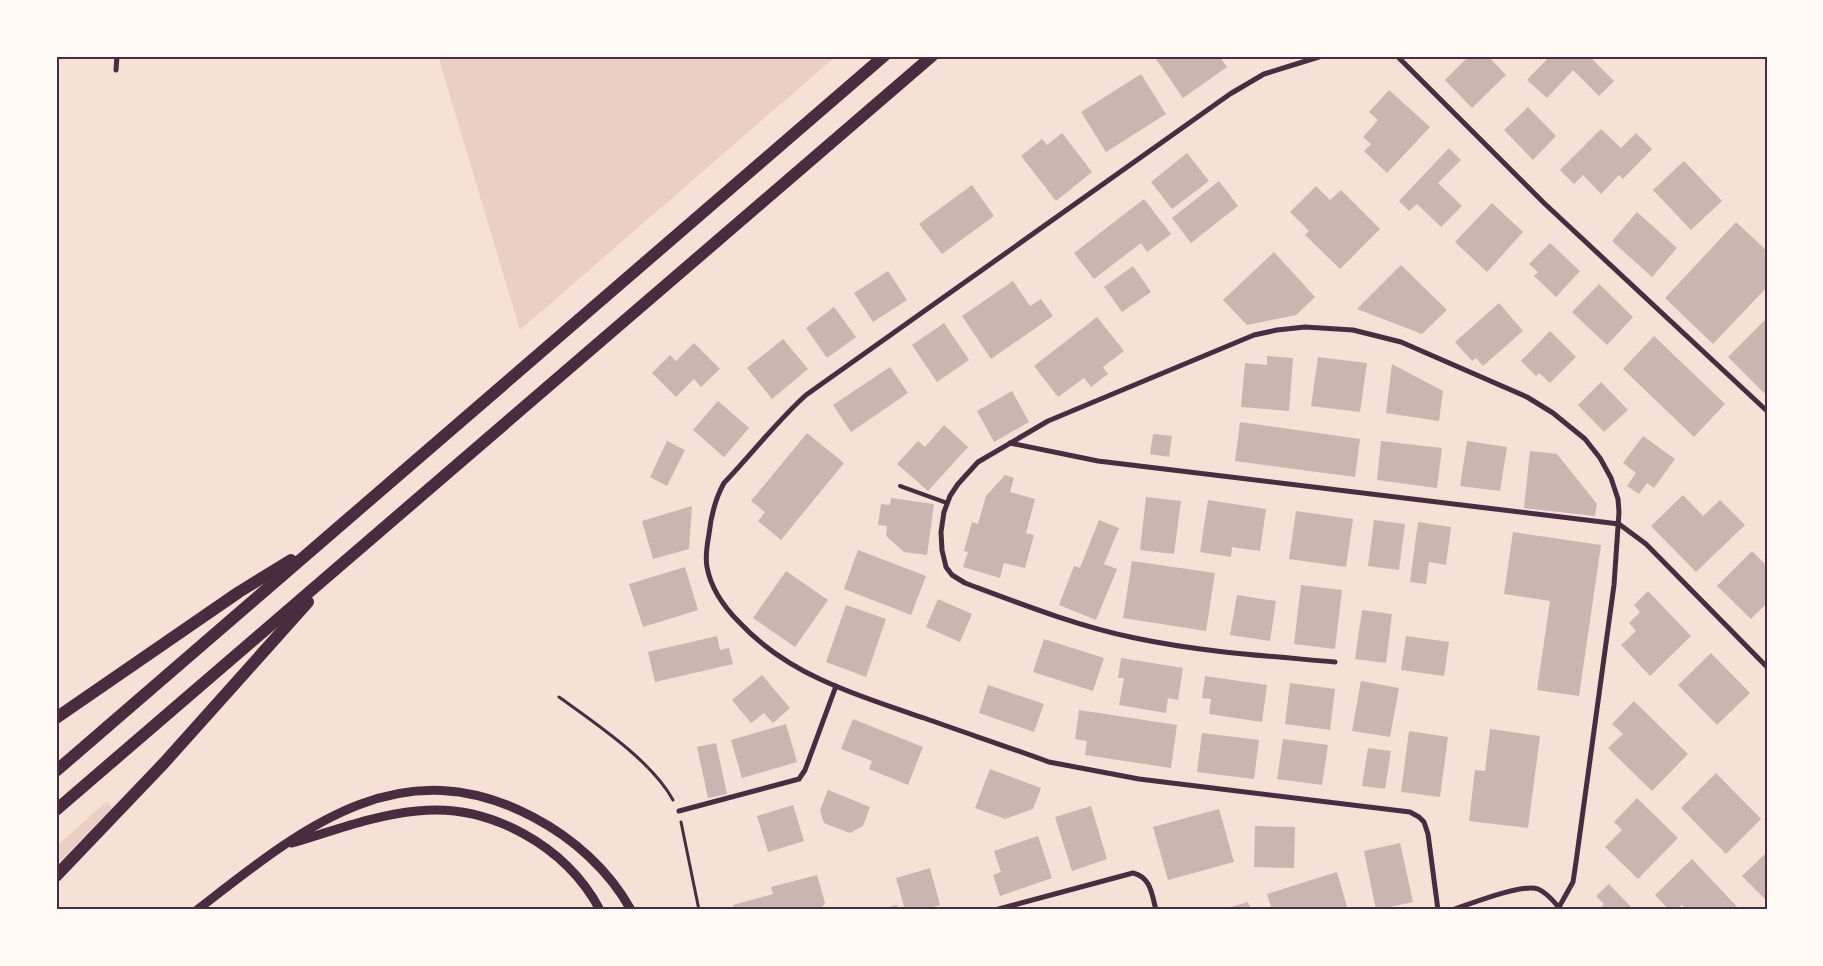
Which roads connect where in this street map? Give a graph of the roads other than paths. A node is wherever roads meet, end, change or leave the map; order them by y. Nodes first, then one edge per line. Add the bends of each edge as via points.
1 (117, 56) edge
2 (884, 56) edge
3 (932, 56) edge
4 (1322, 56) edge
5 (1397, 56) edge
6 (116, 70) dead end
7 (1767, 411) edge
8 (1010, 443) junction
9 (900, 486) dead end
10 (947, 504) junction
11 (1620, 524) junction
12 (319, 544) junction
13 (342, 564) junction
14 (1335, 662) dead end
15 (1767, 667) edge
16 (836, 686) junction
17 (56, 718) edge
18 (56, 770) edge
19 (56, 810) edge
20 (679, 811) road end
21 (285, 846) junction
22 (56, 876) edge
23 (1560, 908) edge
24 (197, 910) edge
25 (600, 910) edge
26 (631, 910) edge
27 (995, 910) edge
28 (1156, 910) edge
29 (1438, 910) edge
30 (1452, 910) edge

1 - 6 street
2 - 12 main road
3 - 13 main road
4 - 16 street via 1264,74 1230,94 819,386 793,407 724,484 714,506 706,561 718,596 744,628 781,658
5 - 7 street via 1544,203
8 - 10 street via 978,462 958,484
8 - 11 street via 1098,460
8 - 11 street via 1063,415 1254,335 1305,327 1353,330 1401,342 1437,356 1527,397 1553,413 1577,431 1603,463 1618,499
9 - 10 lane
10 - 14 street via 941,532 943,556 949,572 965,583 1084,626 1135,638 1195,650
11 - 15 street via 1646,544
11 - 23 street via 1581,832 1573,882
12 - 17 main road via 239,592
12 - 18 main road
13 - 19 main road
13 - 22 main road via 164,763
16 - 20 street via 799,779
16 - 29 street via 1031,756 1073,767 1174,784 1410,812 1424,822 1428,834
21 - 24 street
21 - 25 street via 402,813 432,810 472,814 512,828 544,846 576,874
21 - 26 street via 333,816 385,795 416,791 472,794 507,805 553,828 604,872
23 - 30 street via 1534,888 1509,892
27 - 28 street via 1133,873 1147,882

